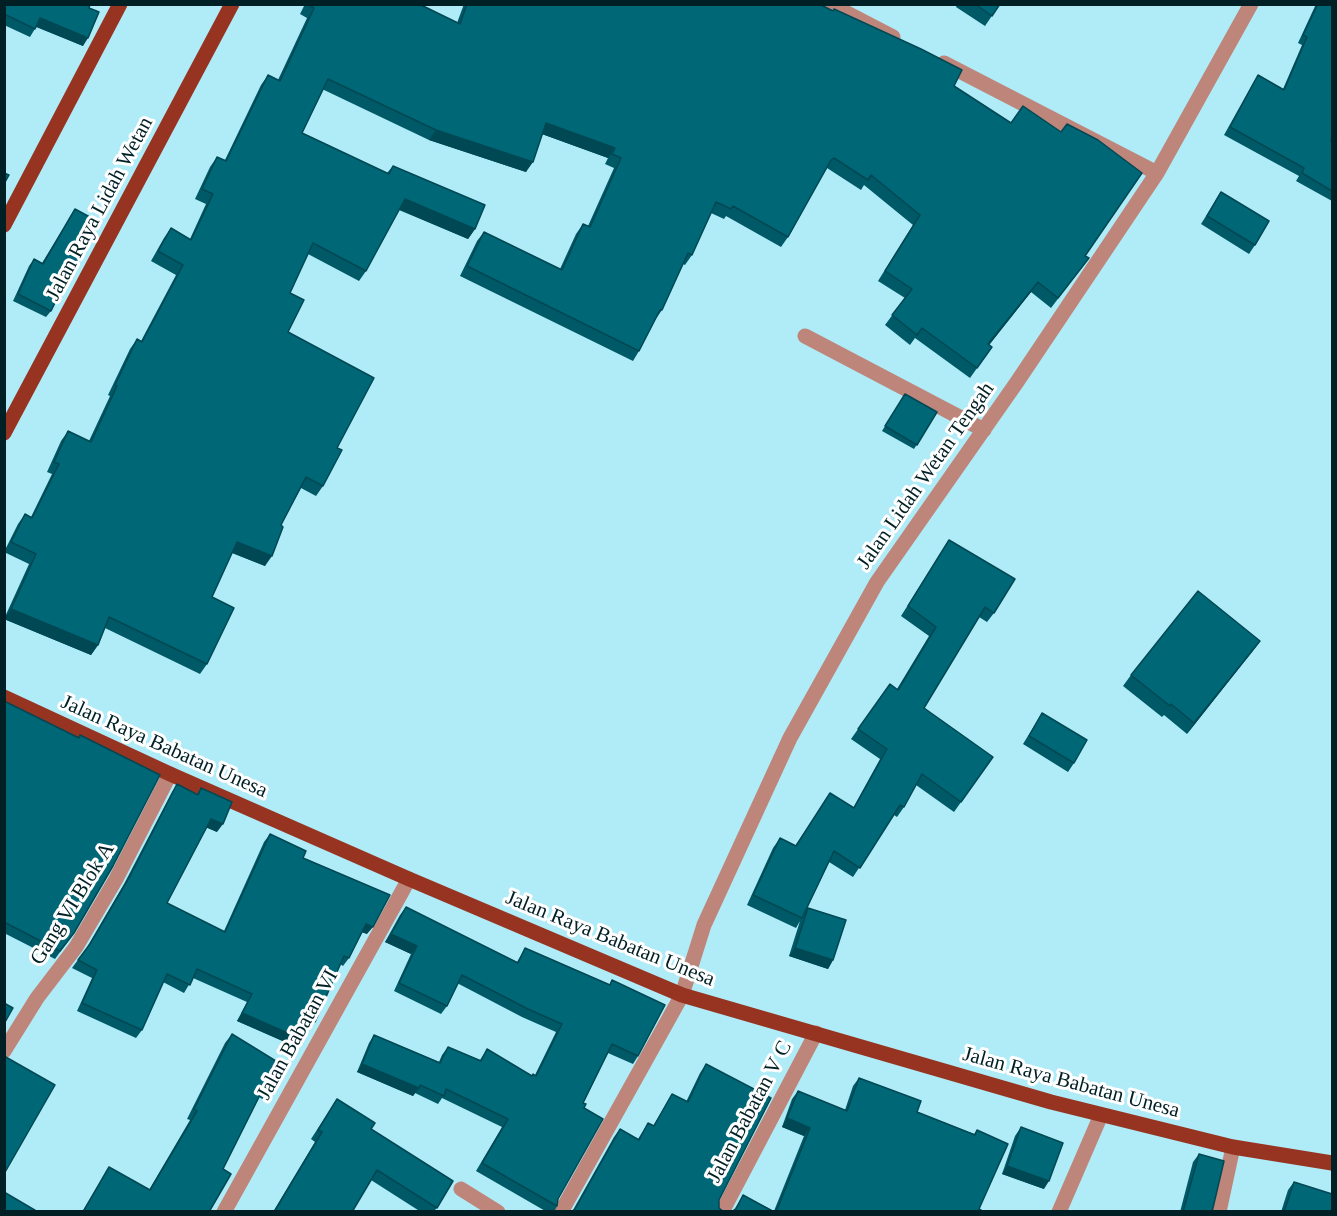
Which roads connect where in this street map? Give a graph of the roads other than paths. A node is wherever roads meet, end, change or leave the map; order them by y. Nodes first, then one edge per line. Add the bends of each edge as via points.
1 (120, 4) edge
2 (232, 4) edge
3 (825, 4) edge
4 (1251, 4) edge
5 (843, 7) edge
6 (905, 43) edge
7 (926, 54) edge
8 (1157, 173) junction
9 (4, 225) edge
10 (805, 336) dead end
11 (984, 430) junction
12 (4, 433) edge
13 (4, 698) edge
14 (170, 774) junction
15 (409, 879) junction
16 (681, 994) junction
17 (816, 1033) junction
18 (4, 1051) edge
19 (1101, 1114) junction
20 (1233, 1147) junction
21 (1332, 1163) edge
22 (460, 1189) dead end
23 (224, 1212) edge
24 (498, 1212) edge
25 (561, 1212) edge
26 (722, 1212) edge
27 (1059, 1212) edge
28 (1219, 1212) edge

1 - 9 main road
2 - 12 main road, Jalan Raya Lidah Wetan
3 - 5 street
4 - 8 street, Jalan Lidah Wetan Tengah
5 - 6 street
7 - 8 street
8 - 11 street, Jalan Lidah Wetan Tengah
10 - 11 street
11 - 16 street, Jalan Lidah Wetan Tengah via 878,582 790,738 704,925
13 - 14 main road, Jalan Raya Babatan Unesa
14 - 15 main road, Jalan Raya Babatan Unesa
14 - 18 street, Gang VI Blok A via 76,947 37,998
15 - 16 main road, Jalan Raya Babatan Unesa
15 - 23 street, Jalan Babatan VI
16 - 17 main road, Jalan Raya Babatan Unesa
16 - 25 street, Jalan Lidah Wetan Tengah
17 - 19 main road, Jalan Raya Babatan Unesa
17 - 26 street, Jalan Babatan V C
19 - 20 main road, Jalan Raya Babatan Unesa
19 - 27 street
20 - 21 main road, Jalan Raya Babatan Unesa
20 - 28 street
22 - 24 street

